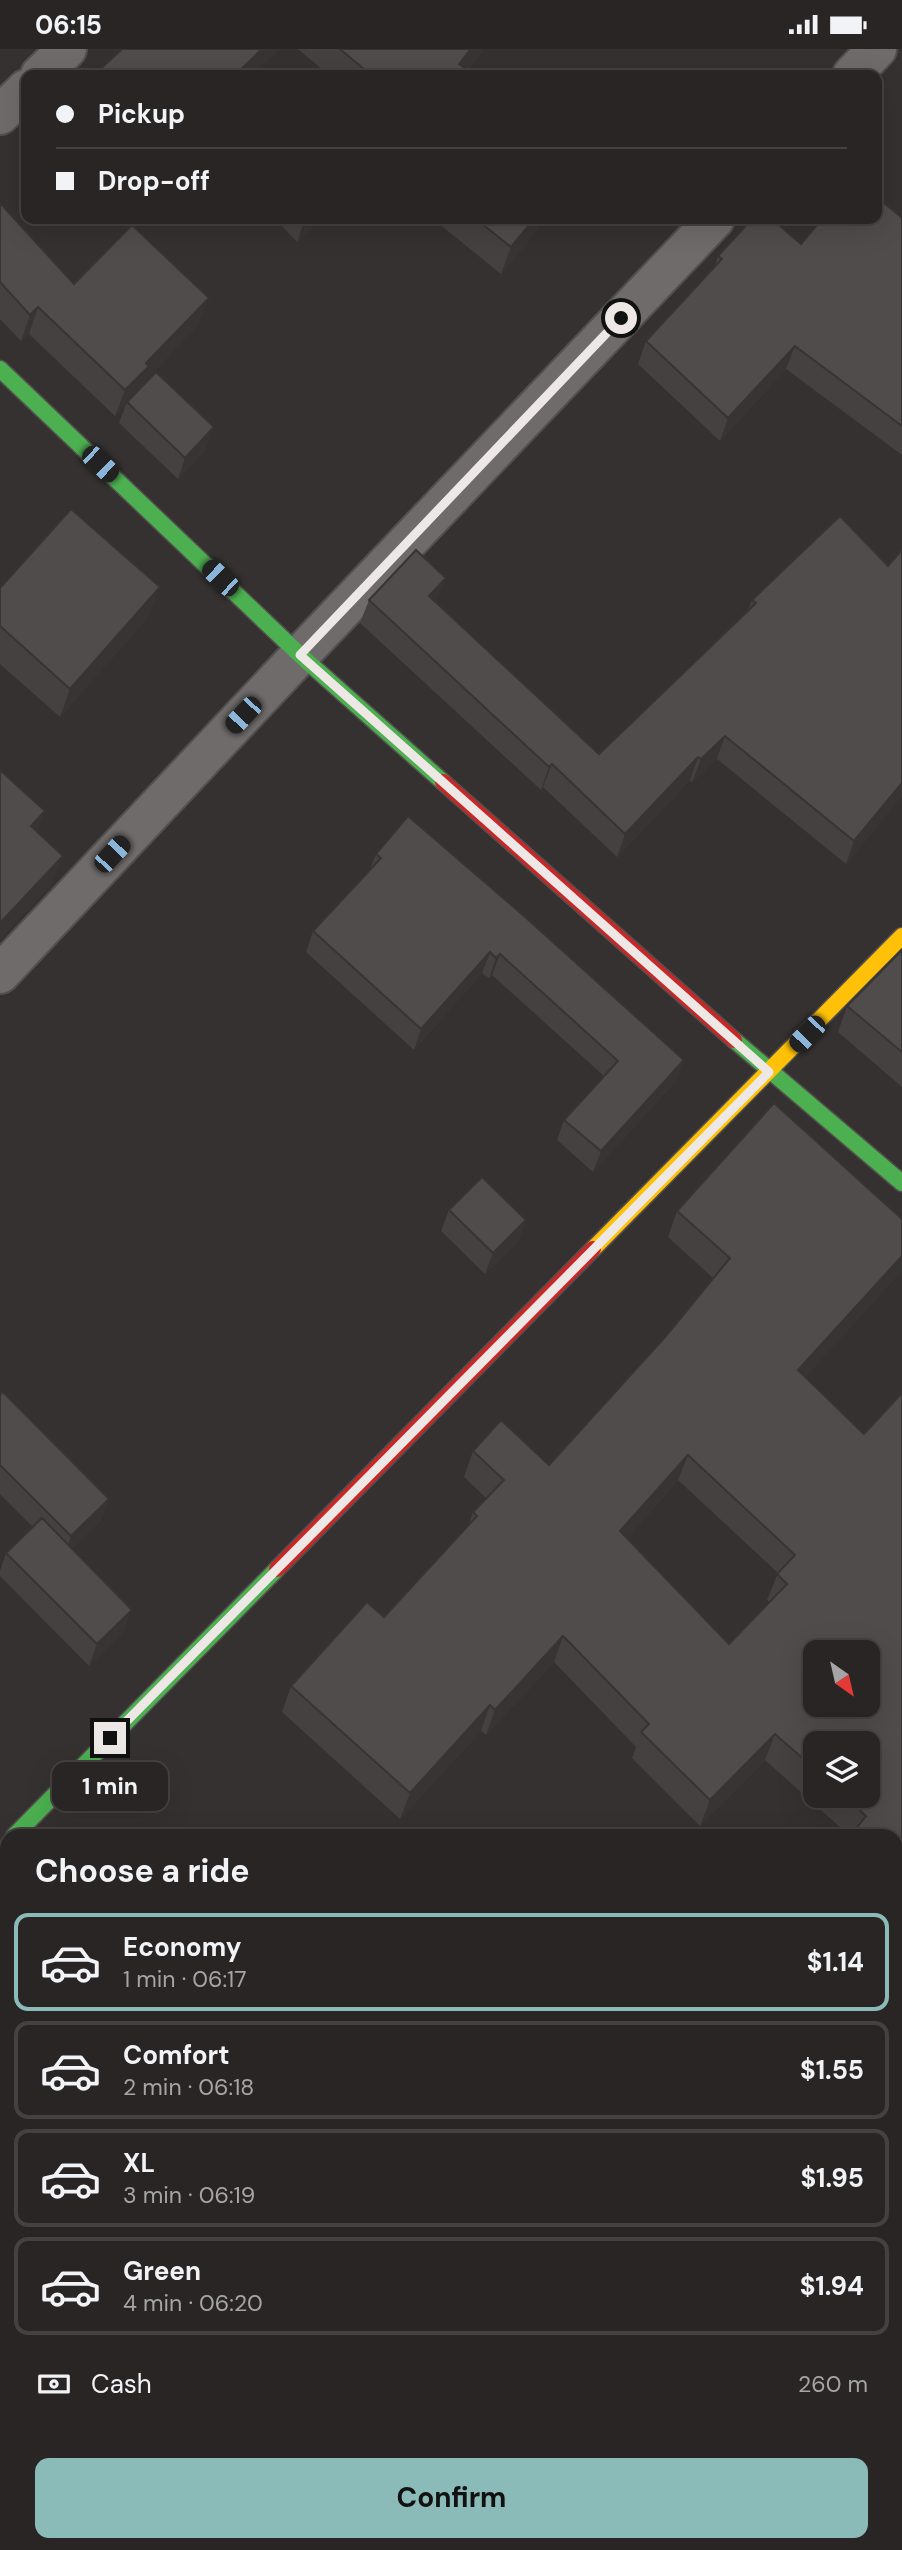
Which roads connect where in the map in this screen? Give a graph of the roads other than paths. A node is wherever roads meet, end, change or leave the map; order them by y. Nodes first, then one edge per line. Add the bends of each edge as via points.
1 (67, 49) edge
2 (877, 49) edge
3 (45, 70) edge
4 (857, 70) edge
5 (21, 94) edge
6 (0, 115) edge
7 (710, 224) edge
8 (0, 369) edge
9 (300, 655) junction
10 (902, 936) edge
11 (0, 974) edge
12 (769, 1072) junction
13 (902, 1183) edge
14 (20, 1829) edge

1 - 3 street
2 - 4 street
5 - 6 street
7 - 9 street
8 - 9 street
9 - 11 street
9 - 12 street
10 - 12 street
12 - 13 street
12 - 14 street

